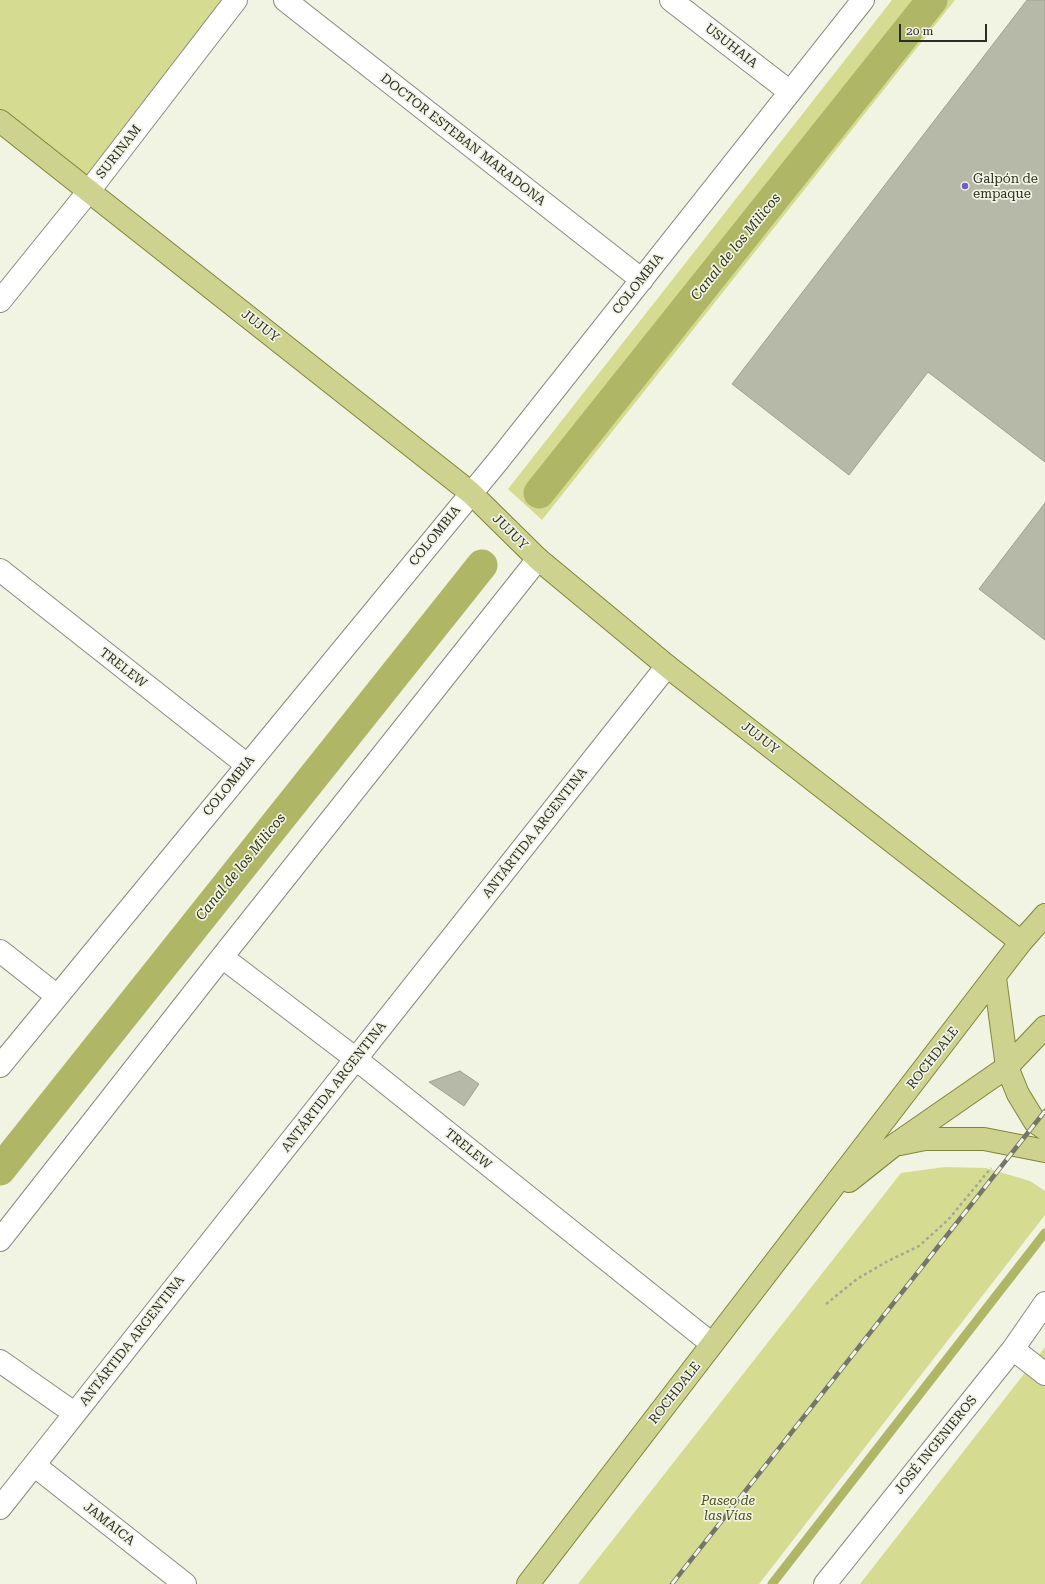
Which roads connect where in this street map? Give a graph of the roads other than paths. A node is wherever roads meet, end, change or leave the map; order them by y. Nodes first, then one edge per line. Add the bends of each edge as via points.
1 (236, 0) edge
2 (285, 0) edge
3 (671, 0) edge
4 (863, 0) edge
5 (790, 92) junction
6 (0, 121) edge
7 (89, 191) junction
8 (642, 280) junction
9 (0, 301) edge
10 (471, 492) junction
11 (538, 559) junction
12 (0, 570) edge
13 (667, 666) junction
14 (247, 765) junction
15 (1045, 915) edge
16 (1021, 942) junction
17 (0, 951) edge
18 (222, 957) junction
19 (995, 978) junction
20 (57, 996) junction
21 (1045, 1026) edge
22 (356, 1059) junction
23 (0, 1066) edge
24 (1007, 1066) junction
25 (1045, 1129) edge
26 (893, 1146) junction
27 (1045, 1151) edge
28 (822, 1202) junction
29 (0, 1240) edge
30 (1045, 1303) edge
31 (712, 1344) junction
32 (1013, 1349) junction
33 (0, 1361) edge
34 (1045, 1374) edge
35 (74, 1414) junction
36 (34, 1465) junction
37 (0, 1508) edge
38 (185, 1584) edge
39 (528, 1584) edge
40 (825, 1584) edge

1 - 7 street, SURINAM
2 - 8 street, DOCTOR ESTEBAN MARADONA
3 - 5 street, USUHAIA
4 - 5 street, COLOMBIA
5 - 8 street, COLOMBIA
6 - 7 main road, JUJUY
7 - 9 street, SURINAM
7 - 10 main road, JUJUY
8 - 10 street, COLOMBIA
10 - 11 main road, JUJUY
10 - 14 street, COLOMBIA
11 - 13 main road, JUJUY
11 - 18 street
12 - 14 street, TRELEW
13 - 16 main road, JUJUY
13 - 22 street, ANTÁRTIDA ARGENTINA
14 - 20 street, COLOMBIA
15 - 16 main road, ROCHDALE
16 - 19 main road, ROCHDALE
17 - 20 street
18 - 22 street, TRELEW
18 - 29 street
19 - 24 main road
19 - 28 main road, ROCHDALE
20 - 23 street, COLOMBIA
21 - 24 main road, ROCHDALE
22 - 31 street, TRELEW
22 - 35 street, ANTÁRTIDA ARGENTINA
24 - 25 main road via 1018,1094 1035,1122
24 - 26 main road, ROCHDALE
26 - 27 main road, ROCHDALE via 925,1139 984,1139
26 - 28 main road, ROCHDALE
28 - 31 main road, ROCHDALE
30 - 32 street, JOSÉ INGENIEROS
31 - 39 main road, ROCHDALE
32 - 34 street
32 - 40 street, JOSÉ INGENIEROS
33 - 35 street
35 - 36 street, ANTÁRTIDA ARGENTINA
36 - 37 street, ANTÁRTIDA ARGENTINA
36 - 38 street, JAMAICA

